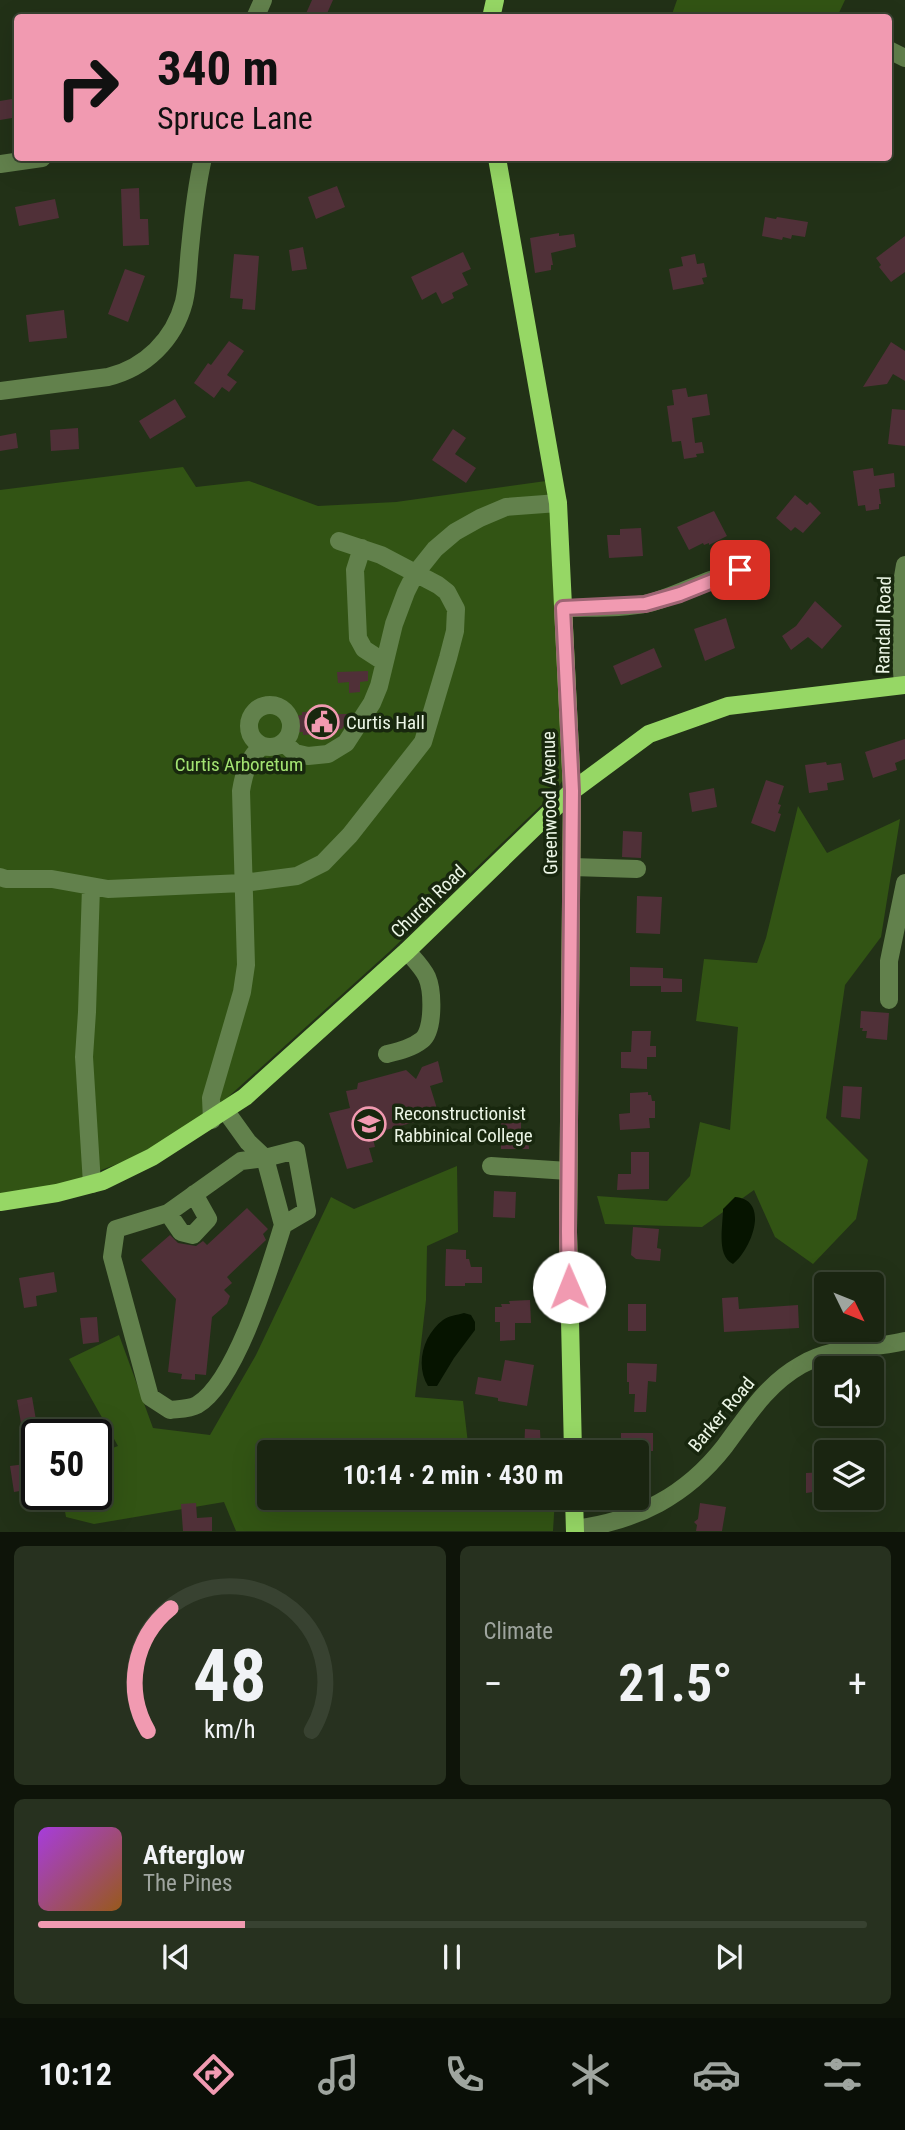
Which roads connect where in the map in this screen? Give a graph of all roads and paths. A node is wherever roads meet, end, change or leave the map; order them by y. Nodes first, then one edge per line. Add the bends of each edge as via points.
1 (21, 161) edge
2 (201, 161) edge
3 (497, 161) edge
4 (0, 164) edge
5 (0, 391) edge
6 (558, 503) junction
7 (339, 541) dead end
8 (362, 548) junction
9 (905, 565) edge
10 (757, 571) dead end
11 (415, 574) junction
12 (563, 608) junction
13 (384, 662) junction
14 (904, 685) edge
15 (284, 743) junction
16 (262, 746) junction
17 (572, 791) junction
18 (572, 867) junction
19 (637, 869) dead end
20 (0, 877) edge
21 (243, 883) junction
22 (905, 883) edge
23 (91, 887) junction
24 (407, 951) junction
25 (894, 991) edge
26 (387, 1054) dead end
27 (219, 1115) junction
28 (265, 1158) junction
29 (491, 1166) dead end
30 (568, 1171) junction
31 (92, 1184) junction
32 (194, 1194) junction
33 (0, 1202) edge
34 (168, 1213) junction
35 (283, 1225) junction
36 (905, 1341) edge
37 (573, 1440) edge
38 (574, 1510) edge
39 (575, 1530) edge

1 - 4 street
2 - 5 street via 185,299 162,345 122,374
3 - 6 main road, Greenwood Avenue
6 - 11 street via 506,507 480,518 435,549
6 - 12 main road, Greenwood Avenue
7 - 8 street
8 - 11 street
8 - 13 street via 355,570 358,638 364,649
9 - 14 street, Randall Road via 900,624
10 - 12 street via 730,573 645,604
11 - 13 street
11 - 21 street via 447,592 456,610 455,631 423,741 323,863 298,876
12 - 17 main road, Greenwood Avenue
13 - 15 street via 372,703 346,743 328,754 308,756 295,753
14 - 17 main road, Church Road via 728,706 649,734
15 - 16 street
15 - 16 street via 291,731 290,718 281,708 267,705 255,712 249,724 252,737
16 - 21 street via 249,762 241,791
17 - 18 main road, Greenwood Avenue
17 - 24 main road, Church Road
18 - 19 street
18 - 30 main road, Greenwood Avenue
20 - 23 street via 52,879
21 - 23 street
21 - 27 street via 246,965 211,1098
22 - 25 street via 889,961
23 - 31 street via 84,1057
24 - 26 street via 426,975 431,990 430,1029 409,1048
24 - 27 main road, Church Road via 245,1097
27 - 28 street
27 - 31 main road, Church Road via 152,1157
28 - 32 street via 241,1161
28 - 35 street
28 - 35 street via 296,1150 307,1211
29 - 30 street
30 - 37 main road, Greenwood Avenue
31 - 33 main road, Church Road
32 - 34 street
32 - 34 street via 208,1219 193,1235 181,1231
34 - 35 street via 116,1229 112,1258 150,1397 170,1410 195,1406 215,1389 234,1361
36 - 39 street, Barker Road via 842,1349 801,1365 773,1385 723,1448 663,1502 630,1517
38 - 39 main road

